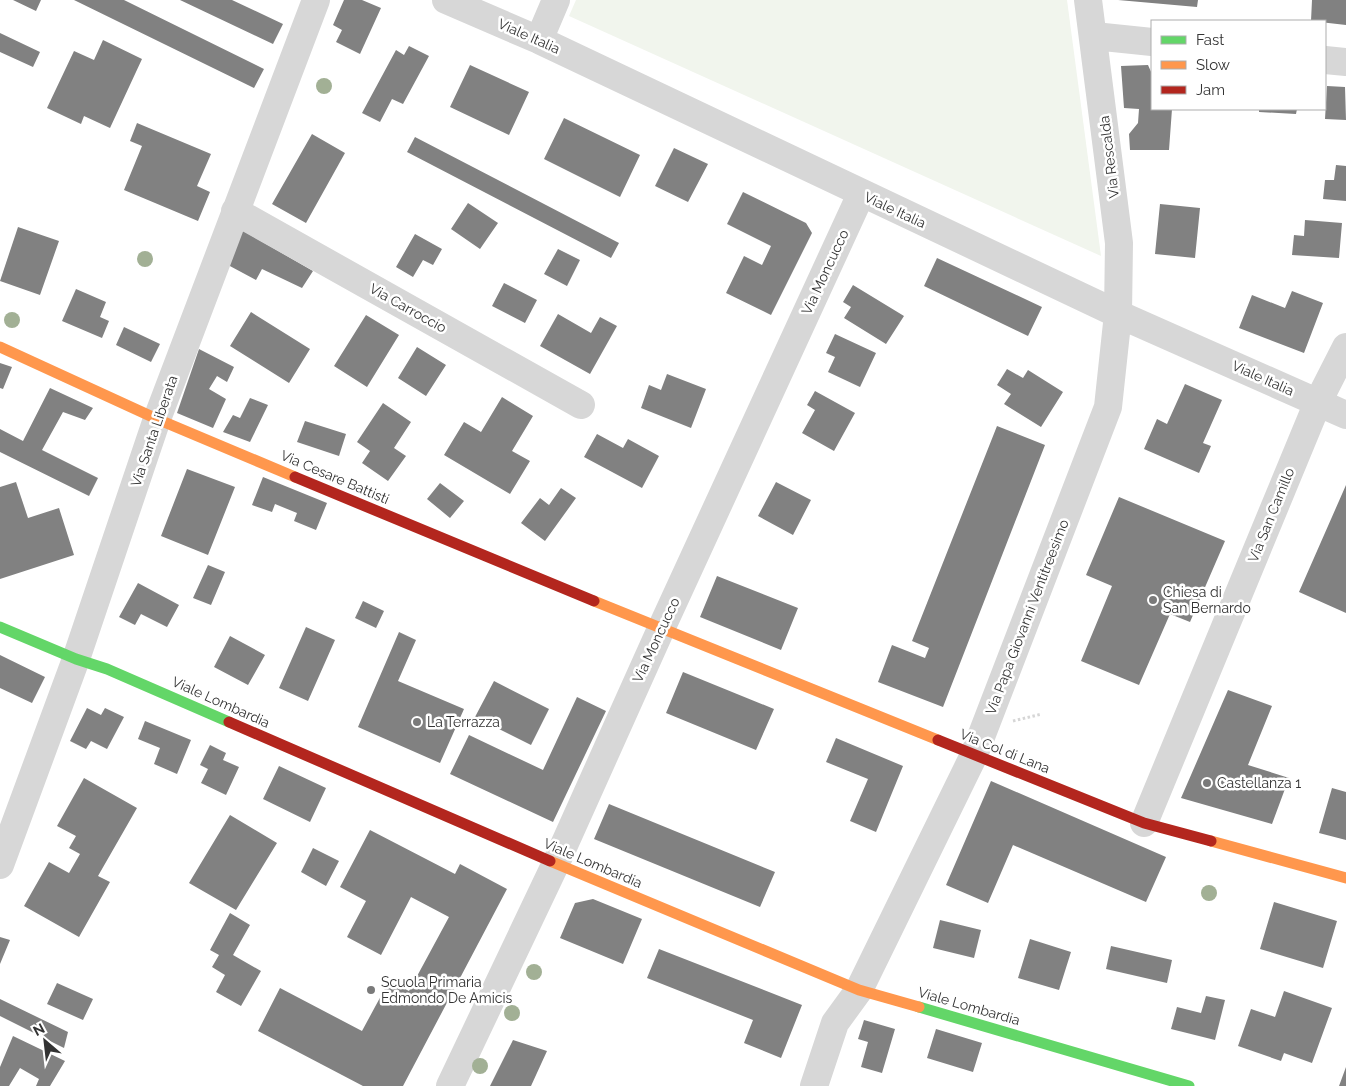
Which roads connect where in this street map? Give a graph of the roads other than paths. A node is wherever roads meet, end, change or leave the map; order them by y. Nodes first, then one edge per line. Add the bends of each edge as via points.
1 (316, 0) edge
2 (446, 0) edge
3 (556, 0) edge
4 (1088, 0) edge
5 (1094, 36) junction
6 (539, 40) junction
7 (1151, 42) edge
8 (1326, 60) edge
9 (1346, 62) edge
10 (861, 194) junction
11 (235, 211) junction
12 (1118, 314) junction
13 (0, 347) edge
14 (1346, 347) edge
15 (1318, 402) junction
16 (581, 405) dead end
17 (1346, 415) edge
18 (157, 419) junction
19 (0, 627) edge
20 (661, 629) junction
21 (76, 659) junction
22 (974, 755) junction
23 (1144, 823) junction
24 (556, 863) junction
25 (0, 865) edge
26 (1346, 878) edge
27 (859, 990) junction
28 (450, 1086) edge
29 (814, 1086) edge
30 (1189, 1086) edge

1 - 11 street, Via Santa Liberata
2 - 6 street, Viale Italia
3 - 6 street
4 - 5 street, Via Rescalda
5 - 7 street
5 - 12 street, Via Rescalda via 1119,243
6 - 10 street, Viale Italia
8 - 9 street
10 - 12 street, Viale Italia
10 - 20 street, Via Moncucco
11 - 16 street, Via Carroccio
11 - 18 street, Via Santa Liberata
12 - 15 street, Viale Italia
12 - 22 street, Via Papa Giovanni Ventitreesimo via 1108,407
13 - 18 street, Via Cesare Battisti
14 - 15 street, Via San Camillo
15 - 17 street, Viale Italia
15 - 23 street, Via San Camillo
18 - 20 street, Via Cesare Battisti
18 - 21 street, Via Santa Liberata
19 - 21 street, Viale Lombardia
20 - 22 street, Via Col di Lana
20 - 24 street, Via Moncucco
21 - 24 street, Viale Lombardia via 116,673
21 - 25 street, Via Santa Liberata
22 - 23 street, Via Col di Lana
22 - 27 street, Via Papa Giovanni Ventitreesimo
23 - 26 street, Via Col di Lana
24 - 27 street, Viale Lombardia
24 - 28 street, Via Moncucco
27 - 29 street, Via Papa Giovanni Ventitreesimo via 836,1023
27 - 30 street, Viale Lombardia

